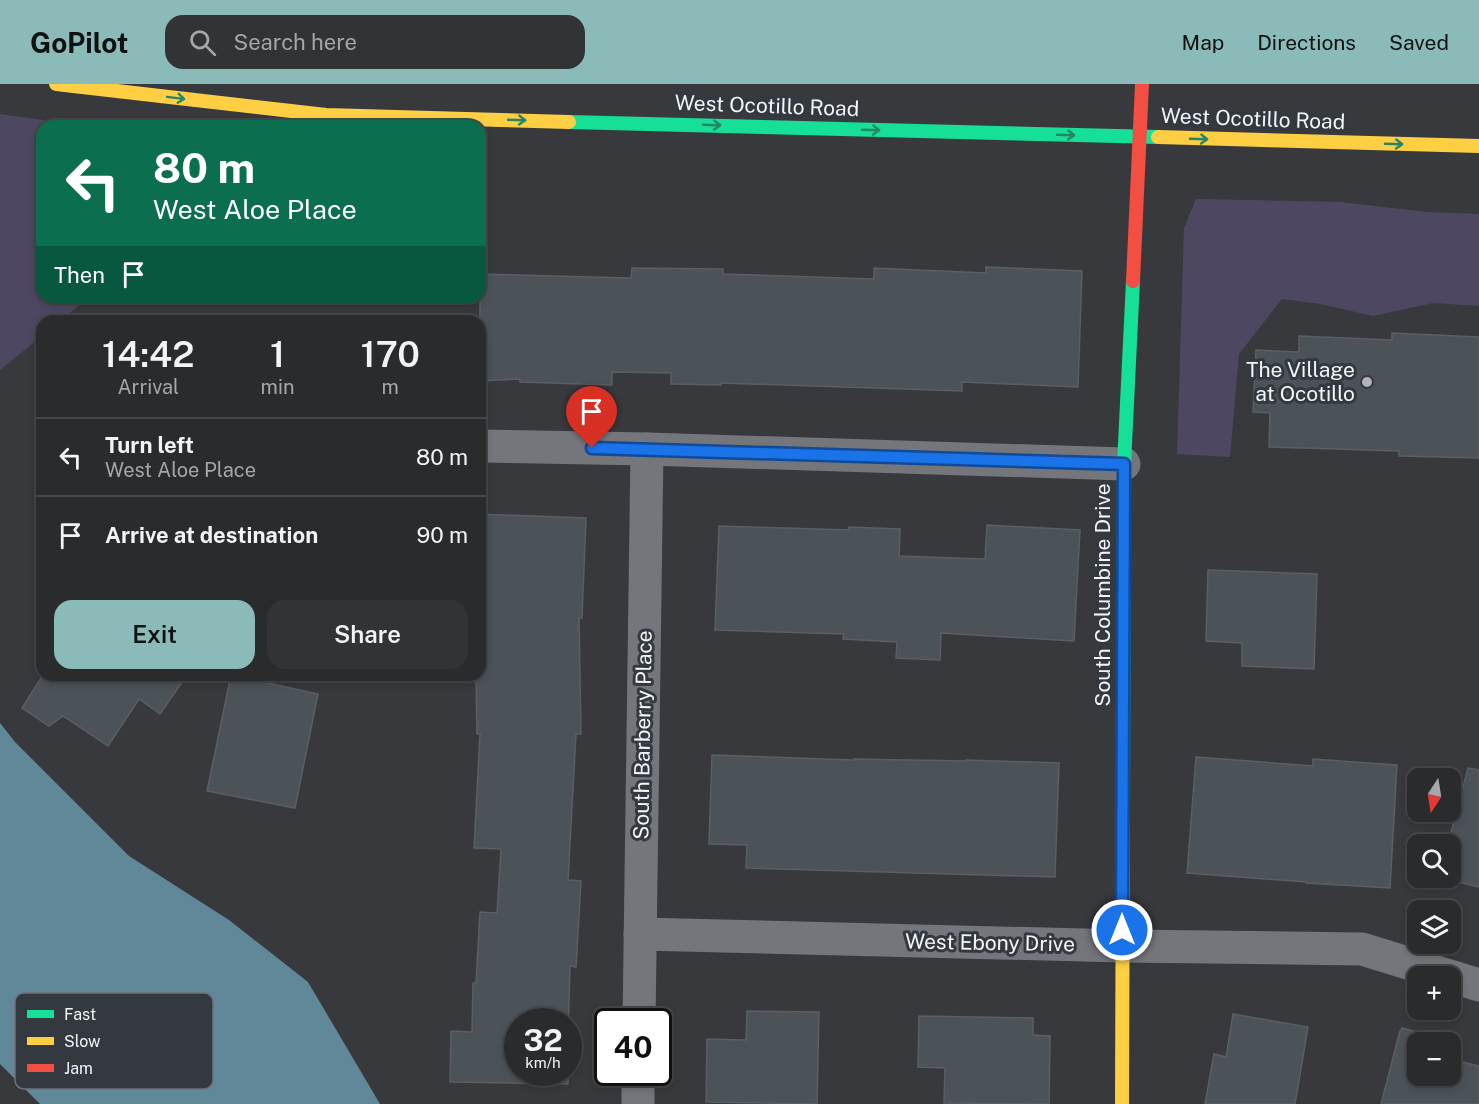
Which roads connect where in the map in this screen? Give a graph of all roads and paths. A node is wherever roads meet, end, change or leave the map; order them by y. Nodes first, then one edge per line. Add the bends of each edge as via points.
1 (56, 84) edge
2 (1142, 84) edge
3 (1140, 137) junction
4 (1479, 146) edge
5 (486, 447) edge
6 (647, 449) junction
7 (1124, 464) junction
8 (640, 934) junction
9 (1123, 946) junction
10 (1479, 985) edge
11 (639, 1008) edge
12 (638, 1086) edge
13 (638, 1104) edge
14 (1122, 1104) edge

1 -> 3 main road, West Ocotillo Road via 326,115
2 - 3 main road, South Columbine Drive
3 -> 4 main road, West Ocotillo Road
3 - 7 main road, South Columbine Drive
5 - 6 street
6 - 7 street
6 - 8 street, South Barberry Place
7 - 9 main road, South Columbine Drive
8 - 9 street, West Ebony Drive
8 - 11 street, South Barberry Place
9 - 10 street, West Ebony Drive via 1362,949
9 - 14 main road, South Columbine Drive
12 - 13 street

